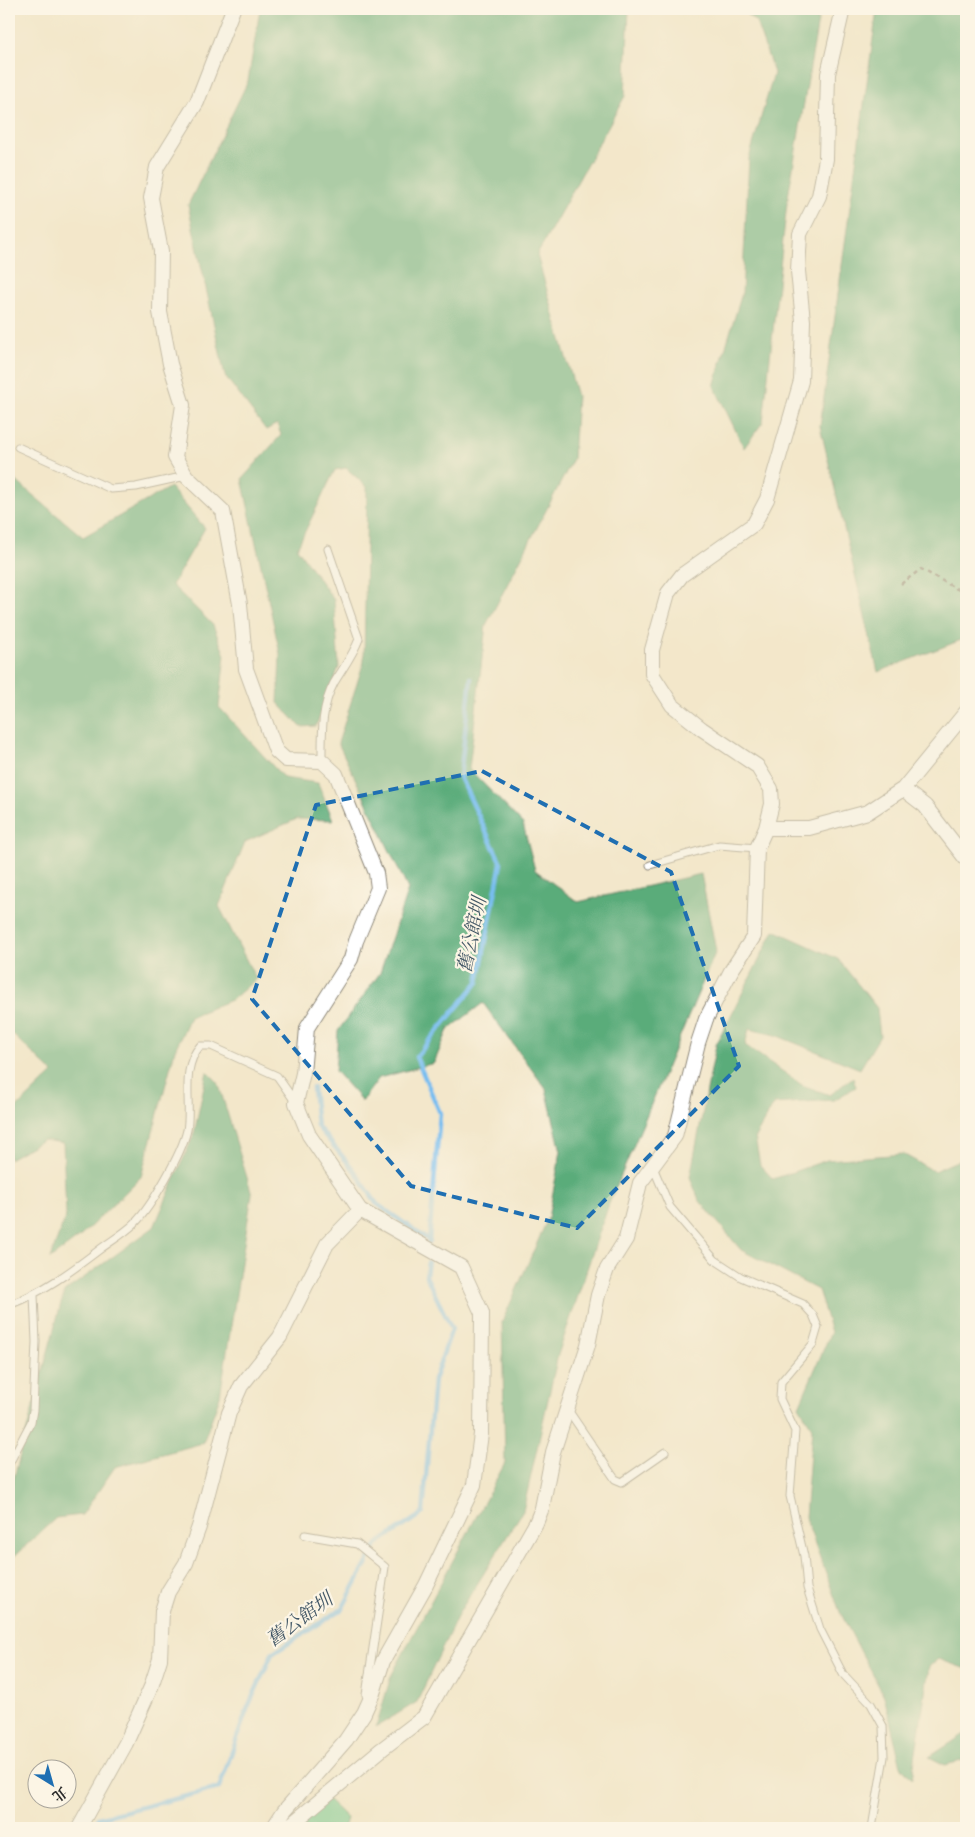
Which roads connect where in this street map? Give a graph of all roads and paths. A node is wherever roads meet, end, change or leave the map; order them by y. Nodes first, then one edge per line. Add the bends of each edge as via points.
1 (234, 9) edge
2 (843, 9) edge
3 (18, 447) dead end
4 (186, 476) junction
5 (328, 550) dead end
6 (901, 584) dead end
7 (966, 594) edge
8 (966, 712) edge
9 (322, 761) junction
10 (903, 789) junction
11 (766, 828) junction
12 (757, 848) junction
13 (966, 859) edge
14 (650, 865) dead end
15 (296, 1103) junction
16 (652, 1164) junction
17 (360, 1210) junction
18 (34, 1295) junction
19 (9, 1305) edge
20 (568, 1410) junction
21 (666, 1452) dead end
22 (9, 1464) edge
23 (305, 1535) dead end
24 (364, 1713) junction
25 (79, 1828) edge
26 (274, 1828) edge
27 (288, 1828) edge
28 (872, 1828) edge

1 - 4 street via 197,102 157,167 150,198 161,251 160,312 170,364 183,405 175,457
2 - 11 street via 828,74 824,169 819,196 800,234 801,381 767,499 754,524 682,575 668,593 652,650 652,674 672,705 757,766 771,789 772,804
3 - 4 lane via 111,488 136,487
4 - 9 street via 223,511 240,604 246,669 276,751 286,760
5 - 9 lane via 359,639 353,656 333,685 322,718
6 - 7 path via 921,568
8 - 10 street
9 - 15 street via 336,774 376,873 378,888 351,959 307,1028 303,1073
10 - 11 street via 868,812 809,828
10 - 13 street via 925,806
11 - 12 street
12 - 14 lane via 719,845
12 - 16 street via 754,936 730,971 706,1019 675,1136
15 - 17 street via 309,1135
15 - 18 lane via 277,1076 211,1046 200,1046 193,1054 189,1071 187,1129 182,1147 147,1209 135,1223
16 - 20 street via 640,1183 626,1238 606,1269
16 - 28 lane via 670,1207 715,1260 742,1278 803,1304 818,1327 813,1344 781,1382 780,1399 795,1431 790,1496 804,1556 807,1588 820,1629 843,1674 871,1704 883,1726 884,1757
17 - 24 street via 461,1267 482,1313 481,1434 474,1485 426,1585 383,1661
17 - 25 street via 327,1244 280,1337 241,1386 229,1413 199,1527 186,1563 168,1592 162,1611 160,1659 151,1687 126,1743
18 - 19 lane
18 - 22 lane via 33,1410
20 - 21 lane via 614,1479 622,1482
20 - 27 street via 536,1523 424,1717
23 - 24 lane via 357,1544 385,1568
24 - 26 street via 346,1740 284,1811

